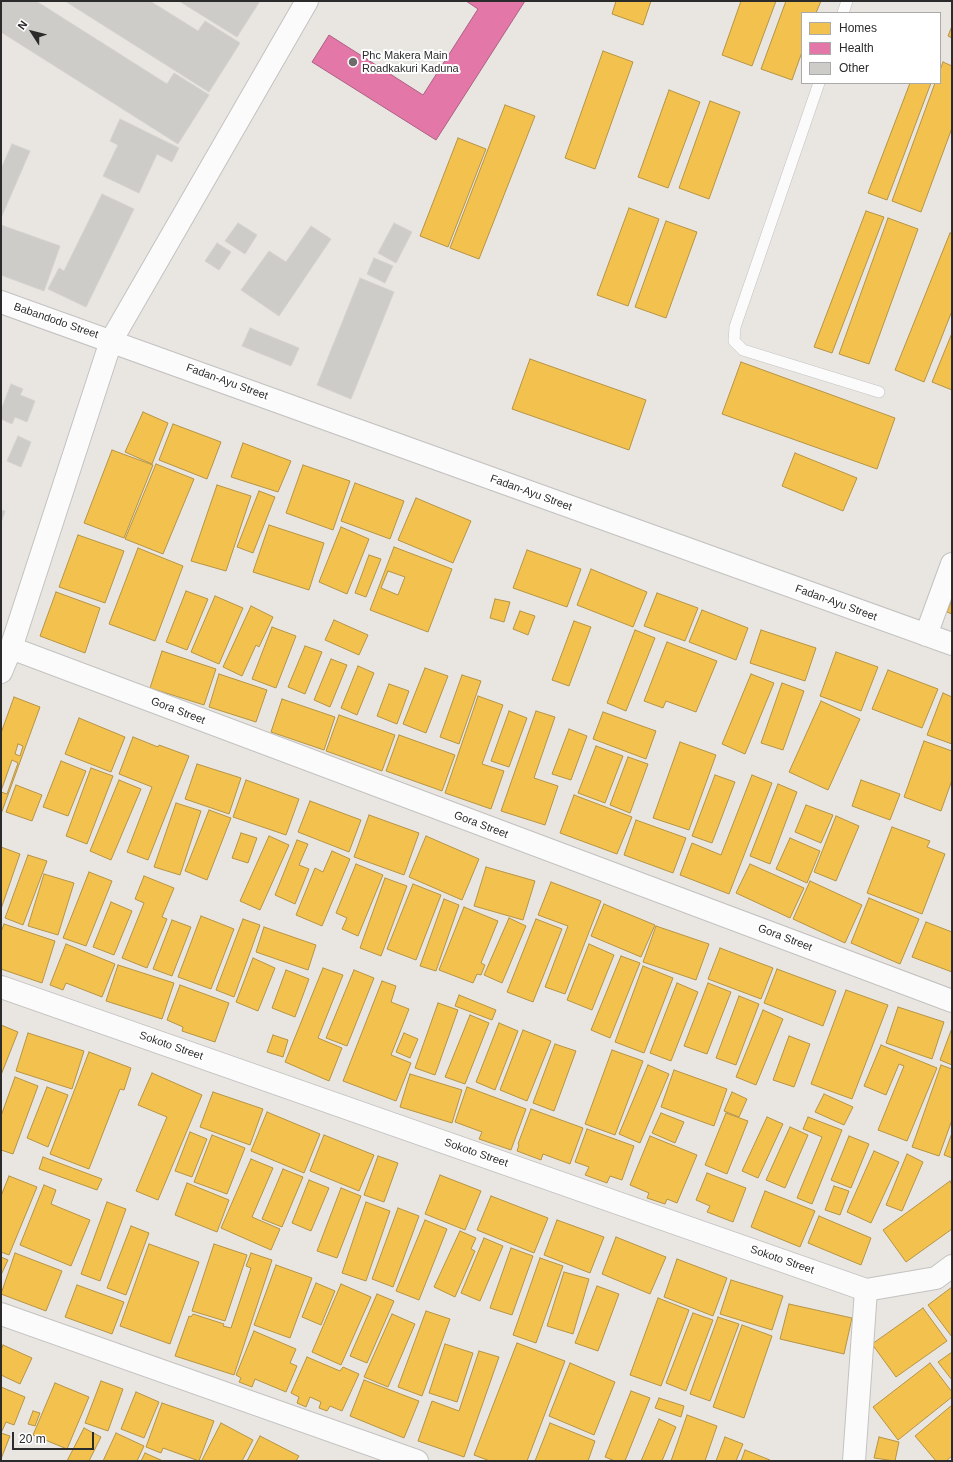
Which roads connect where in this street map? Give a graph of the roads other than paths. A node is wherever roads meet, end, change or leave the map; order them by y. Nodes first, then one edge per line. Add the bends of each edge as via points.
1 (307, 1) edge
2 (847, 1) edge
3 (843, 12) edge
4 (819, 84) edge
5 (1, 302) edge
6 (111, 341) junction
7 (879, 392) dead end
8 (952, 564) edge
9 (926, 635) junction
10 (952, 644) edge
11 (11, 648) junction
12 (1, 672) edge
13 (1, 987) edge
14 (952, 1001) edge
15 (952, 1266) edge
16 (866, 1290) junction
17 (1, 1314) edge
18 (417, 1461) edge
19 (854, 1461) edge

1 - 6 street
2 - 3 lane
4 - 7 lane via 735,326 734,341 743,350
5 - 6 street, Babandodo Street
6 - 9 street, Fadan-Ayu Street
6 - 11 street
8 - 9 street
9 - 10 street, Fadan-Ayu Street
11 - 12 street
11 - 14 street, Gora Street
13 - 16 street, Sokoto Street
15 - 16 street, Sokoto Street via 936,1278
16 - 19 street
17 - 18 street

